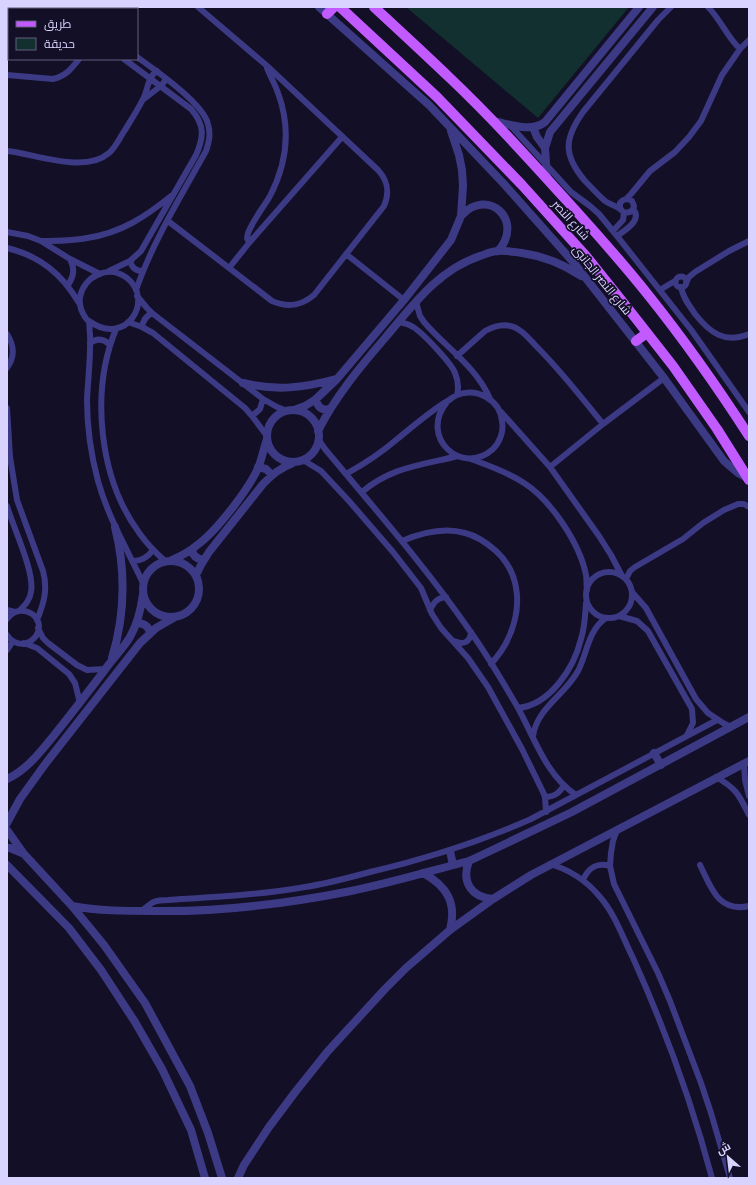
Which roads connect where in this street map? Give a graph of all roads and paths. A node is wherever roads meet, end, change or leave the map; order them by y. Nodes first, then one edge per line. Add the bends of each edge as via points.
1 (57, 7) edge
2 (198, 7) edge
3 (319, 7) edge
4 (340, 7) edge
5 (374, 7) edge
6 (640, 7) edge
7 (653, 7) edge
8 (671, 7) edge
9 (708, 7) edge
10 (63, 8) edge
11 (331, 11) edge
12 (749, 40) edge
13 (740, 49) junction
14 (138, 58) edge
15 (78, 60) edge
16 (125, 60) edge
17 (266, 65) junction
18 (157, 71) junction
19 (7, 75) edge
20 (166, 78) junction
21 (151, 79) junction
22 (161, 86) junction
23 (144, 99) junction
24 (493, 121) junction
25 (509, 124) junction
26 (448, 125) junction
27 (533, 128) junction
28 (342, 137) junction
29 (545, 148) junction
30 (7, 151) edge
31 (546, 164) junction
32 (547, 178) junction
33 (633, 192) junction
34 (174, 194) junction
35 (632, 201) junction
36 (623, 206) junction
37 (633, 209) junction
38 (461, 216) junction
39 (168, 221) junction
40 (7, 232) edge
41 (615, 234) junction
42 (41, 241) junction
43 (749, 241) edge
44 (249, 244) junction
45 (7, 248) edge
46 (498, 250) junction
47 (346, 254) junction
48 (70, 259) junction
49 (130, 261) junction
50 (230, 268) junction
51 (142, 271) junction
52 (695, 272) junction
53 (104, 273) junction
54 (681, 276) junction
55 (586, 280) junction
56 (675, 281) junction
57 (68, 285) junction
58 (683, 285) junction
59 (660, 290) junction
60 (137, 293) junction
61 (404, 300) junction
62 (416, 302) junction
63 (79, 303) junction
64 (152, 313) junction
65 (88, 322) junction
66 (128, 322) junction
67 (399, 322) junction
68 (142, 327) junction
69 (116, 329) junction
70 (647, 333) junction
71 (7, 334) edge
72 (749, 334) edge
73 (636, 341) junction
74 (90, 343) junction
75 (110, 345) junction
76 (457, 356) junction
77 (8, 366) edge
78 (7, 376) edge
79 (664, 378) junction
80 (337, 379) junction
81 (244, 383) junction
82 (458, 395) junction
83 (263, 399) junction
84 (316, 399) junction
85 (490, 399) junction
86 (447, 402) junction
87 (7, 408) edge
88 (330, 409) junction
89 (291, 410) junction
90 (499, 410) junction
91 (749, 412) edge
92 (252, 416) junction
93 (604, 424) junction
94 (318, 435) junction
95 (749, 436) edge
96 (267, 437) junction
97 (458, 456) junction
98 (470, 458) junction
99 (299, 461) junction
100 (258, 467) junction
101 (550, 467) junction
102 (346, 474) junction
103 (272, 475) junction
104 (749, 480) edge
105 (362, 492) junction
106 (7, 506) edge
107 (749, 507) edge
108 (115, 527) junction
109 (402, 541) junction
110 (153, 550) junction
111 (192, 550) junction
112 (203, 560) junction
113 (133, 561) junction
114 (169, 561) junction
115 (196, 575) junction
116 (624, 578) junction
117 (143, 583) junction
118 (587, 590) junction
119 (632, 592) junction
120 (143, 594) junction
121 (446, 597) junction
122 (586, 599) junction
123 (7, 610) edge
124 (430, 610) junction
125 (17, 611) junction
126 (175, 616) junction
127 (619, 616) junction
128 (606, 618) junction
129 (7, 619) edge
130 (37, 620) junction
131 (137, 622) junction
132 (38, 628) junction
133 (150, 632) junction
134 (471, 632) junction
135 (7, 635) edge
136 (13, 641) junction
137 (452, 641) junction
138 (24, 644) junction
139 (7, 650) edge
140 (111, 662) junction
141 (491, 664) junction
142 (105, 670) junction
143 (80, 703) junction
144 (518, 708) junction
145 (705, 710) junction
146 (693, 716) junction
147 (749, 717) edge
148 (717, 720) junction
149 (731, 727) junction
150 (533, 736) junction
151 (686, 736) junction
152 (654, 753) junction
153 (37, 756) junction
154 (747, 762) edge
155 (46, 763) junction
156 (661, 765) junction
157 (716, 777) junction
158 (7, 779) edge
159 (564, 785) junction
160 (576, 795) junction
161 (749, 796) edge
162 (545, 797) junction
163 (546, 812) junction
164 (749, 815) edge
165 (7, 823) edge
166 (7, 830) edge
167 (618, 830) junction
168 (7, 848) edge
169 (450, 850) junction
170 (24, 854) junction
171 (7, 860) edge
172 (469, 861) junction
173 (550, 864) junction
174 (453, 865) junction
175 (700, 865) dead end
176 (610, 866) junction
177 (10, 868) edge
178 (423, 873) junction
179 (583, 880) junction
180 (493, 899) junction
181 (72, 906) junction
182 (749, 906) edge
183 (142, 911) junction
184 (450, 930) junction
185 (205, 1178) edge
186 (222, 1178) edge
187 (238, 1178) edge
188 (712, 1178) edge
189 (730, 1178) edge

1 - 10 street
2 - 17 street
3 - 11 street, شارع النصر الجانبى
4 - 70 main road, شارع النصر via 438,97 522,185 586,256
5 - 24 main road, شارع النصر
6 - 27 street via 545,122
7 - 29 street via 553,128
8 - 36 street via 583,112 570,134 570,154 582,176 607,202
9 - 13 street
11 - 26 street, شارع النصر الجانبى
12 - 13 street
13 - 33 street via 722,75 690,137 650,171
14 - 18 street
15 - 19 street via 70,71 59,78
16 - 21 street
17 - 28 street
17 - 44 street via 282,106 285,148 277,181 248,233
18 - 20 street
18 - 21 street
20 - 22 street
20 - 39 street via 199,108 210,133 206,151
21 - 22 street
21 - 23 street
22 - 23 street
22 - 34 street via 191,109 202,129 200,144
23 - 30 street via 116,144 109,153 100,158 78,162
24 - 25 street
24 - 32 main road, شارع النصر
25 - 27 street
25 - 31 street
26 - 38 street via 462,170
26 - 55 street, شارع النصر الجانبى via 504,184
27 - 29 street
28 - 44 street
28 - 47 street via 383,176 388,191 384,206
29 - 31 street
31 - 32 street
31 - 41 street via 571,192 599,214
32 - 95 main road, شارع النصر via 649,296 703,368
33 - 35 street
33 - 36 street
34 - 42 street via 143,217 116,231 87,238
34 - 49 street via 142,251
35 - 36 street via 628,199
35 - 37 street
36 - 37 street via 630,212
36 - 41 street via 624,218
37 - 41 street via 637,215 636,221
38 - 46 street via 466,210 481,204 497,209 506,221 508,229 504,245
38 - 61 street via 448,244
39 - 50 street
39 - 51 street
40 - 42 street
41 - 59 street
42 - 48 street
43 - 52 street
44 - 50 street
45 - 57 street via 38,260
46 - 55 street via 545,258
46 - 62 street via 473,258 452,270
47 - 50 street via 314,295 294,305 272,301
47 - 61 street
48 - 53 street
48 - 57 street via 74,272
49 - 51 street via 135,269
49 - 53 street
51 - 60 street
52 - 54 street
52 - 58 street
53 - 60 street via 114,272 121,275 132,284
53 - 63 street via 87,282
54 - 56 street
54 - 58 street via 684,278
55 - 73 street, شارع النصر الجانبى
56 - 58 street via 676,285
56 - 59 street
57 - 63 street
58 - 72 street via 685,300 710,330 732,338
59 - 91 street
60 - 64 street
60 - 66 street via 136,310
61 - 80 street
62 - 67 street
62 - 76 street via 424,322
63 - 65 street
64 - 68 street via 146,317
64 - 81 street
65 - 69 street via 106,330
65 - 74 street
66 - 68 street
66 - 69 street
67 - 82 street via 416,328 452,366 457,377
67 - 88 street via 358,370
68 - 92 street via 153,333
69 - 75 street
70 - 73 main road
70 - 104 main road, شارع النصر via 717,429
71 - 77 street via 13,348
73 - 79 street, شارع النصر الجانبى
74 - 75 street via 101,340
74 - 108 street via 88,428 98,482
75 - 110 street via 102,388 102,421 106,449 122,503 136,530
76 - 85 street via 480,381
76 - 93 street via 490,328 502,325 513,327 523,333 555,364
77 - 78 street
79 - 93 street
79 - 104 street, شارع النصر الجانبى via 724,461
80 - 81 street via 290,388
80 - 84 street
81 - 83 street
82 - 85 street via 471,392
82 - 86 street
83 - 89 street via 277,407
83 - 92 street via 260,409
84 - 88 street via 319,407
84 - 89 street
85 - 90 street
86 - 97 street via 442,407 437,421 438,435 446,448
86 - 102 street via 418,421 380,453
87 - 130 street via 10,457 18,500 45,580 45,599
88 - 94 street
89 - 94 street via 301,412 312,419
89 - 96 street via 275,417 270,423
90 - 98 street via 502,416 502,429 498,442 488,452
90 - 101 street
92 - 96 street
93 - 101 street
94 - 99 street via 312,454
94 - 102 street
96 - 99 street via 270,449 279,458 290,462
96 - 100 street
97 - 98 street
97 - 105 street via 395,471
98 - 118 street via 517,479 536,492 549,506 577,551 586,575
99 - 103 street via 285,466
99 - 124 street via 321,471 379,535 421,588
100 - 103 street via 266,469
100 - 111 street via 218,526
101 - 116 street via 599,536
102 - 105 street
103 - 112 street
105 - 109 street
106 - 125 street via 32,585 30,596 24,606
107 - 116 street via 738,504 712,516 682,539 634,567
108 - 113 street
108 - 140 street via 121,555 123,586 119,632
109 - 121 street
109 - 141 street via 426,532 464,533 490,545 508,566 515,578 517,592 515,618 506,642
110 - 113 street via 143,559
110 - 114 street
111 - 112 street via 196,558
111 - 114 street
112 - 115 street
113 - 117 street
114 - 115 street via 186,565
114 - 117 street via 157,564 151,569
115 - 126 street via 199,593 196,602 187,612
116 - 118 street via 614,573 600,574 593,579
116 - 119 street
117 - 120 street
118 - 122 street
119 - 127 street via 630,604
119 - 145 street via 646,608
120 - 126 street via 147,604 154,611 164,616
120 - 131 street
121 - 124 street via 436,600
121 - 134 street
122 - 128 street via 595,613
122 - 144 street via 585,624 569,670 543,698 526,707
123 - 125 street
124 - 137 street
125 - 129 street
125 - 130 street via 29,612
126 - 133 street
127 - 128 street
127 - 146 street via 637,621 648,630 690,705
128 - 150 street via 594,631 573,679 537,720
130 - 132 street
131 - 133 street via 146,626
131 - 140 street via 130,637
132 - 138 street via 34,638
132 - 142 street via 48,643 77,665 87,670
133 - 155 street
134 - 137 street via 467,642 461,644
134 - 141 street
135 - 136 street
136 - 138 street
136 - 139 street
137 - 162 street via 468,658 488,687 522,748
138 - 143 street via 37,648 69,674 75,683
140 - 142 street
141 - 144 street
142 - 143 street
143 - 153 street
144 - 150 street
145 - 146 street via 700,715
145 - 148 street
146 - 151 street via 691,728
147 - 149 street
148 - 149 street
148 - 151 street
149 - 156 street
150 - 159 street via 547,764
151 - 152 street
152 - 156 street
152 - 160 street
153 - 155 street
153 - 158 street
154 - 157 street
154 - 161 street via 745,780
155 - 165 street via 20,799
156 - 172 street via 572,812
157 - 164 street via 733,789
157 - 167 street
159 - 160 street
159 - 162 street via 560,792
160 - 163 street
162 - 163 street
163 - 169 street
166 - 170 street
167 - 173 street
167 - 176 street via 612,847
168 - 170 street
169 - 174 street
169 - 183 street via 305,887 244,895 157,900
170 - 181 street
171 - 177 street
172 - 174 street
172 - 180 street via 466,868 468,884 478,895
173 - 179 street via 561,867
173 - 180 street
174 - 178 street
175 - 182 street via 720,900 736,908
176 - 179 street via 596,866 588,871
176 - 189 street via 616,890 670,1001 706,1098
177 - 185 street via 69,928 101,970 135,1022 162,1069 191,1130
178 - 183 street via 293,901 204,910
178 - 184 street via 439,883 449,897 453,913
179 - 188 street via 609,908 639,972 686,1093
180 - 184 street
181 - 183 street via 109,911
181 - 186 street via 104,945 156,1022 190,1086
184 - 187 street via 406,968 328,1050 296,1090 244,1165

